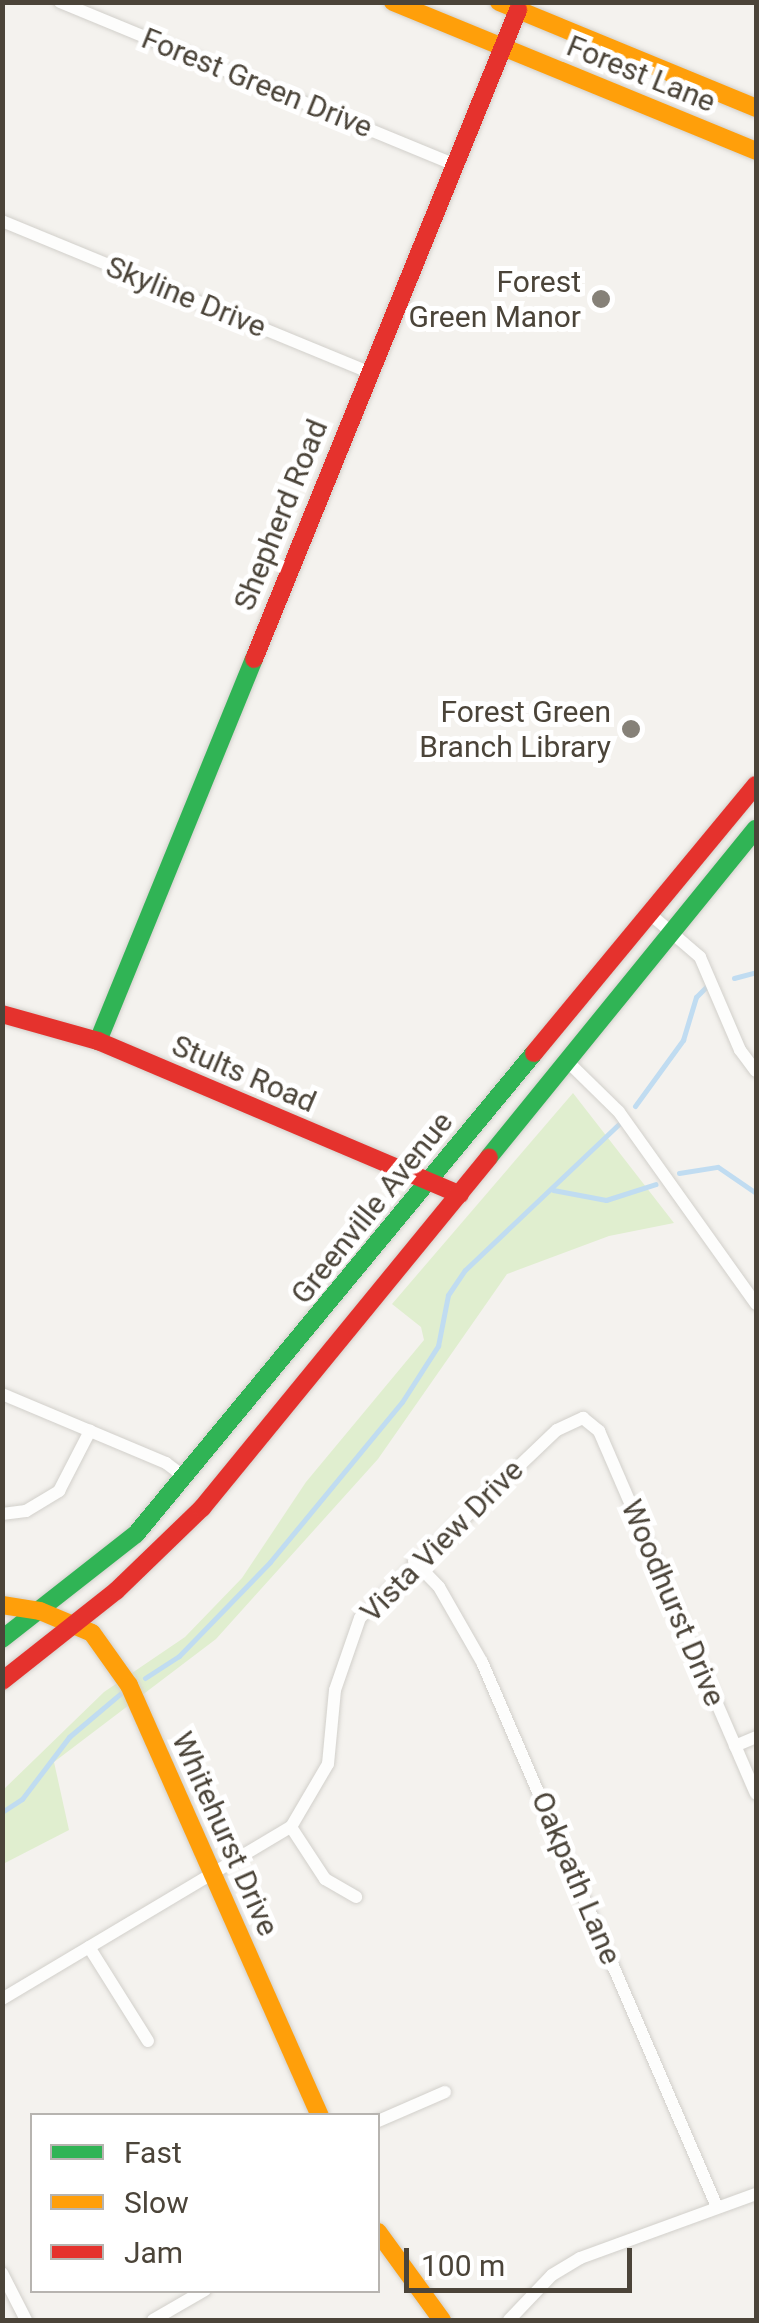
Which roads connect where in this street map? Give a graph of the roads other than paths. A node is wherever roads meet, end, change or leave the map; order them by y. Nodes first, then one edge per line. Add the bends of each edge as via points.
1 (60, 2) edge
2 (394, 2) edge
3 (500, 2) edge
4 (518, 10) junction
5 (502, 46) junction
6 (756, 108) edge
7 (755, 147) edge
8 (454, 164) junction
9 (2, 222) edge
10 (370, 372) junction
11 (756, 785) edge
12 (756, 829) edge
13 (650, 914) junction
14 (670, 931) junction
15 (2, 1014) edge
16 (98, 1042) junction
17 (568, 1062) junction
18 (756, 1071) edge
19 (429, 1183) junction
20 (460, 1195) junction
21 (756, 1304) edge
22 (2, 1394) edge
23 (583, 1418) joint
24 (90, 1431) junction
25 (186, 1478) junction
26 (2, 1514) edge
27 (414, 1561) junction
28 (2, 1604) edge
29 (40, 1611) junction
30 (76, 1625) junction
31 (2, 1640) edge
32 (2, 1682) edge
33 (756, 1737) edge
34 (736, 1746) junction
35 (756, 1794) edge
36 (291, 1827) junction
37 (212, 1872) junction
38 (356, 1897) dead end
39 (88, 1947) junction
40 (2, 1999) edge
41 (148, 2041) dead end
42 (445, 2092) dead end
43 (319, 2113) edge
44 (380, 2121) edge
45 (756, 2194) edge
46 (718, 2207) junction
47 (380, 2235) edge
48 (2, 2273) edge
49 (200, 2293) edge
50 (26, 2320) edge
51 (154, 2320) edge
52 (442, 2320) edge
53 (510, 2320) edge

1 - 8 street, Forest Green Drive
2 - 5 main road, Forest Lane
3 - 4 main road, Forest Lane
4 - 5 main road, Shepherd Road
4 - 6 main road, Forest Lane
5 - 7 main road, Forest Lane
5 - 8 main road, Shepherd Road
8 - 10 main road, Shepherd Road
9 - 10 street, Skyline Drive
10 - 16 main road, Shepherd Road
11 - 13 main road, Greenville Avenue
12 - 14 main road, Greenville Avenue
13 - 14 street
13 - 19 main road, Greenville Avenue
14 - 17 main road, Greenville Avenue
14 - 18 street via 700,957 740,1050
15 - 16 main road, Stults Road
16 - 19 main road, Stults Road
17 - 20 main road, Greenville Avenue
17 - 21 street via 619,1112
19 - 20 main road, Stults Road
19 - 25 main road, Greenville Avenue
20 - 30 main road, Greenville Avenue via 202,1508
22 - 24 street
23 - 27 street, Vista View Drive via 556,1430
23 - 34 street, Woodhurst Drive via 599,1431
24 - 25 street
24 - 26 street via 60,1492 26,1511
25 - 29 main road, Greenville Avenue via 115,1553
27 - 36 street, Vista View Drive via 360,1618 346,1648 328,1764
27 - 46 street, Oakpath Lane via 447,1598 482,1662
28 - 29 main road, Whitehurst Drive
29 - 30 main road, Whitehurst Drive
29 - 31 main road, Greenville Avenue
30 - 32 main road, Greenville Avenue
30 - 37 main road, Whitehurst Drive via 104,1645 129,1686
33 - 34 street
34 - 35 street, Woodhurst Drive
36 - 37 street, Vista View Drive
36 - 38 street via 325,1879
37 - 39 street, Vista View Drive
37 - 43 main road, Whitehurst Drive
39 - 40 street, Vista View Drive
39 - 41 street
42 - 44 street
45 - 46 street
46 - 53 street via 580,2258 552,2275
47 - 52 main road
48 - 50 street
49 - 51 street

